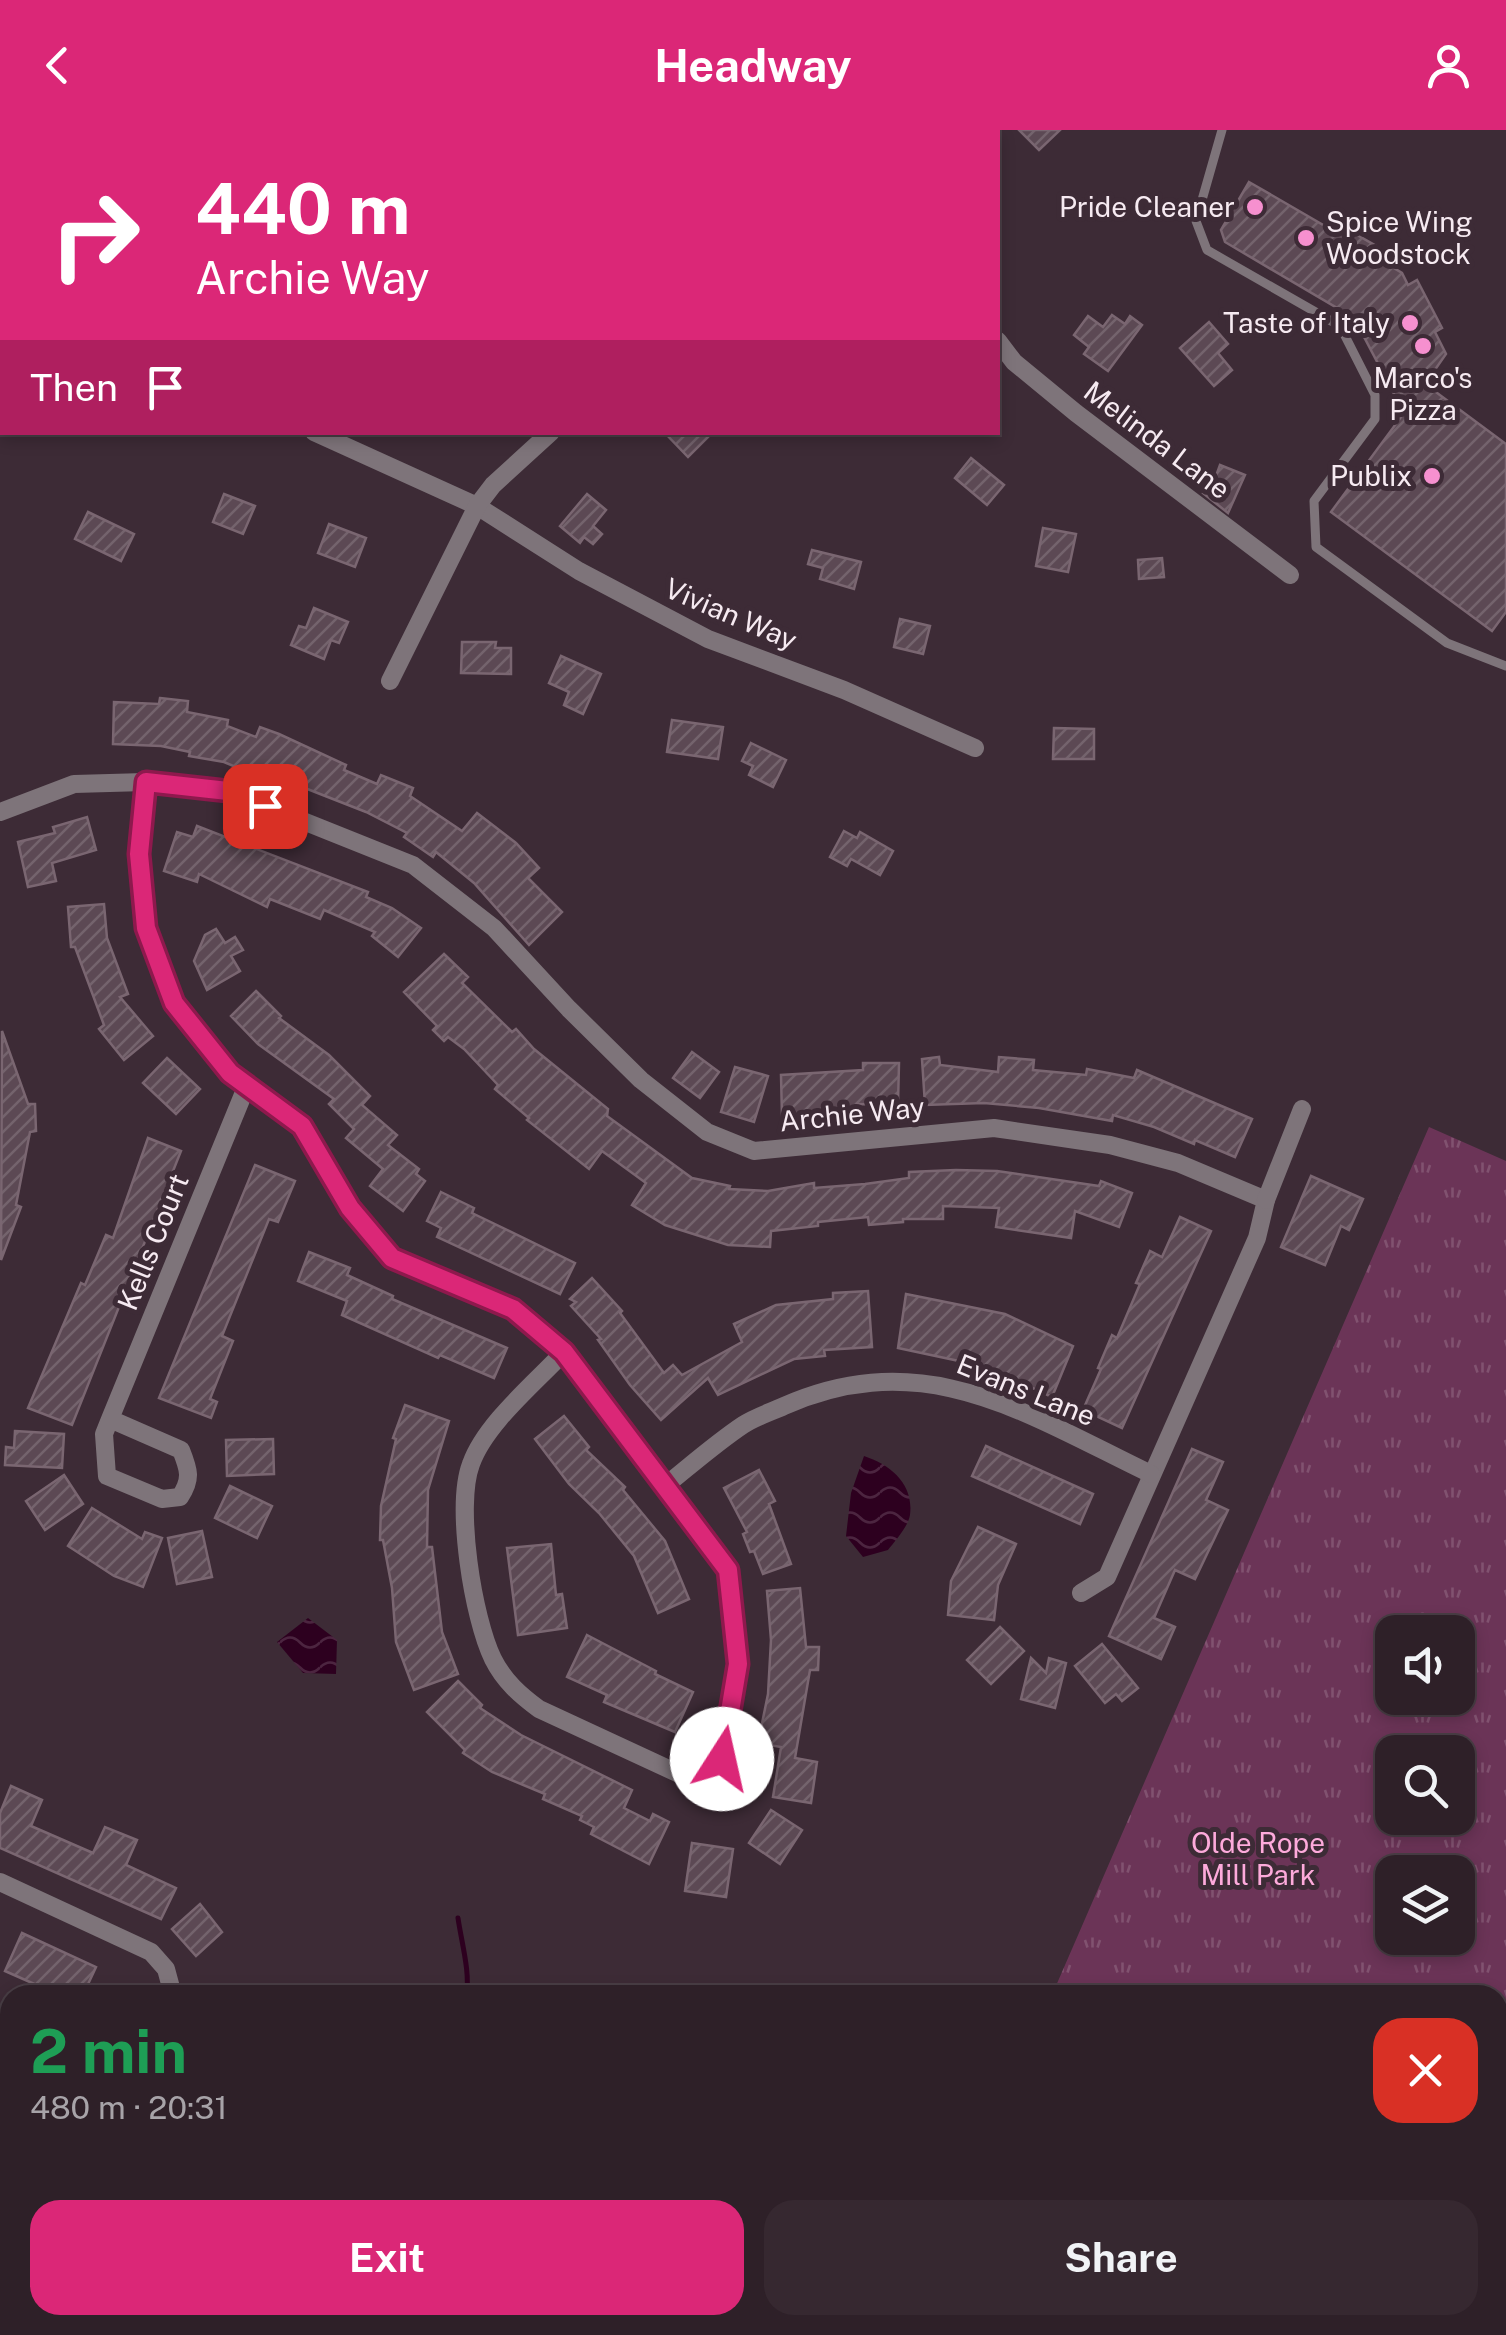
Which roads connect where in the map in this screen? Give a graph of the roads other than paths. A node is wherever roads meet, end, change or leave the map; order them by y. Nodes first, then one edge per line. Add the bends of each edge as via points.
1 (1222, 130) edge
2 (1000, 344) edge
3 (321, 435) edge
4 (547, 435) edge
5 (477, 506) junction
6 (1290, 575) dead end
7 (1506, 666) edge
8 (390, 681) dead end
9 (976, 748) dead end
10 (146, 782) junction
11 (0, 812) edge
12 (248, 1085) junction
13 (1302, 1109) dead end
14 (1266, 1200) junction
15 (564, 1352) junction
16 (110, 1419) junction
17 (1152, 1474) junction
18 (664, 1486) junction
19 (1081, 1593) dead end
20 (0, 1884) edge
21 (170, 1985) edge

1 - 7 lane via 1196,221 1208,250 1340,326 1374,395 1374,418 1314,501 1316,547 1447,643
2 - 6 street, Melinda Lane via 1076,413
3 - 5 street, Vivian Way
4 - 5 street
5 - 8 street
5 - 9 street, Vivian Way via 579,571 708,639
10 - 11 street, Archie Way via 74,784
10 - 12 street via 139,854 146,928 174,1003 230,1073
10 - 14 street, Archie Way via 228,791 413,865 494,928 641,1080 708,1132 754,1151 994,1128 1178,1163
12 - 15 street via 302,1126 350,1208 392,1258 513,1309
12 - 16 street, Kells Court
13 - 14 street
14 - 17 street via 1257,1238
15 - 18 street
15 - 18 street via 488,1433 470,1464 463,1509 480,1622 493,1660 513,1690 539,1709 716,1791 738,1664 728,1570
16 - 16 street, Kells Court via 180,1450 190,1483 180,1497 162,1500 106,1476
17 - 18 street, Evans Lane via 946,1384 881,1380 820,1390 746,1423
17 - 19 street via 1108,1576
20 - 21 street via 151,1952

